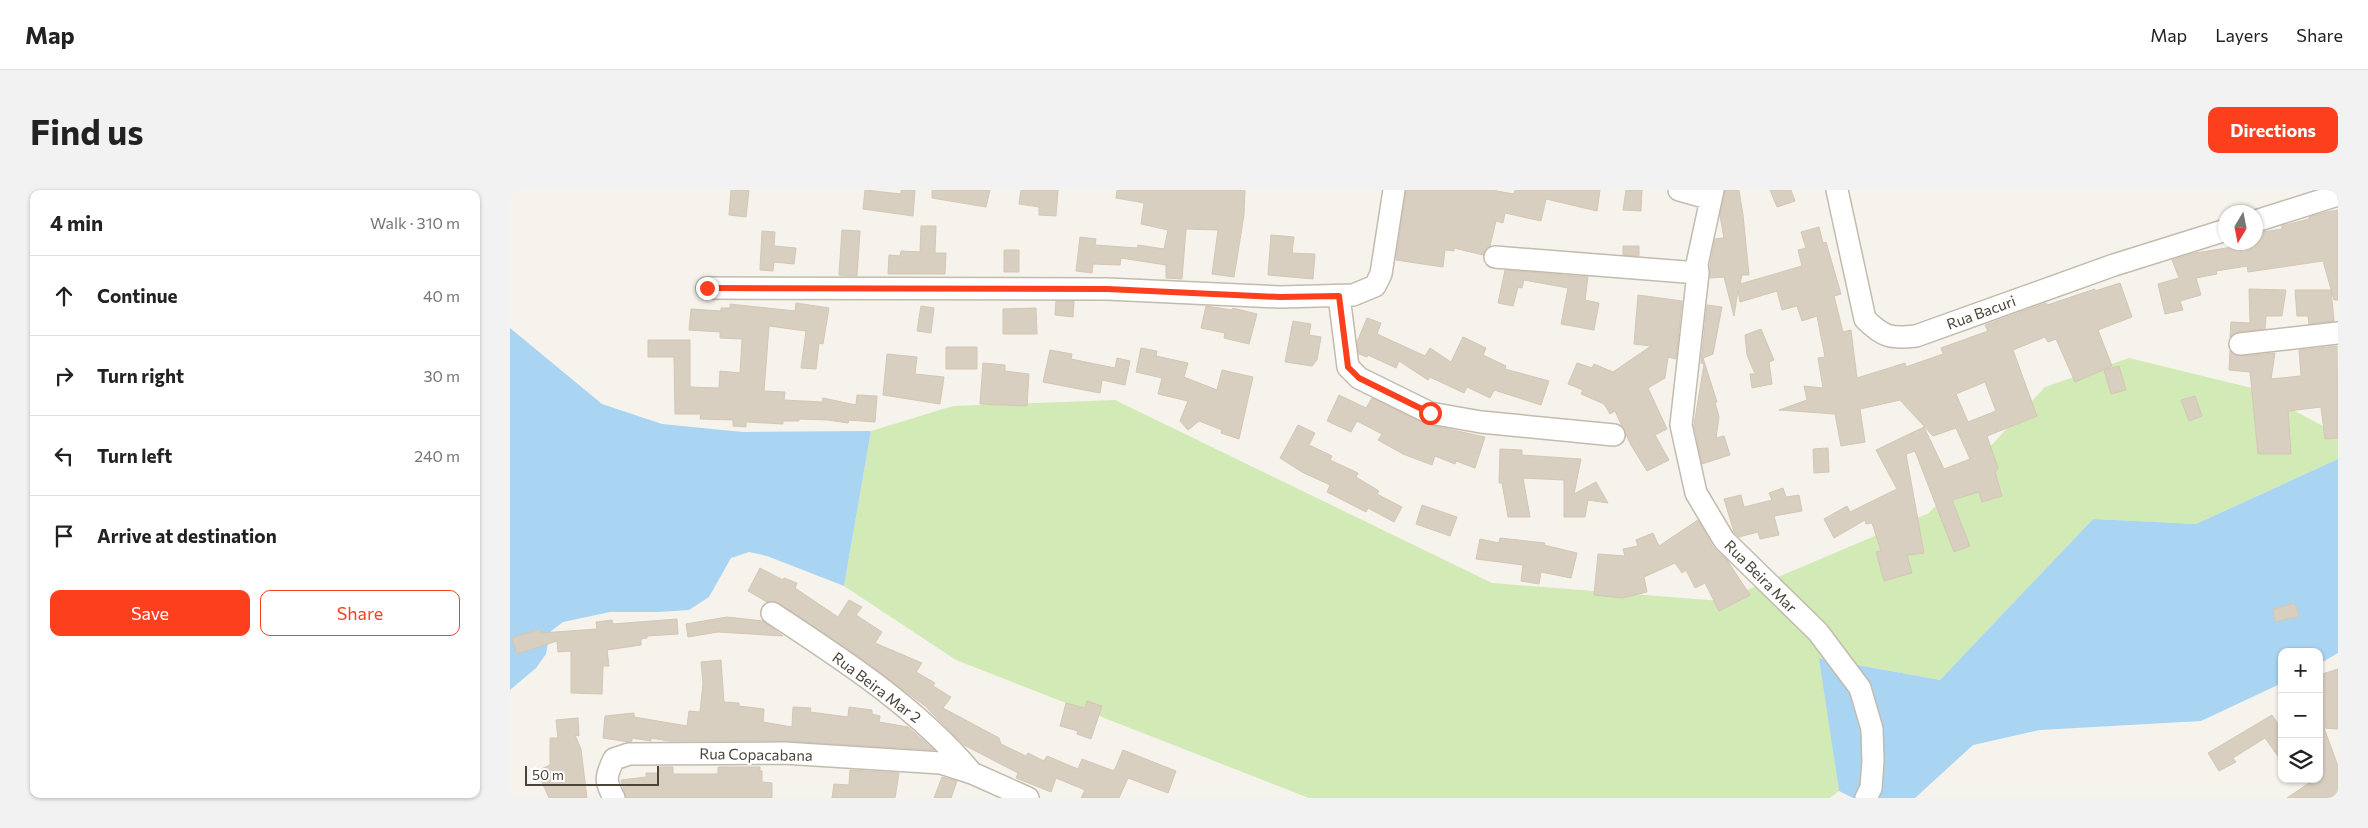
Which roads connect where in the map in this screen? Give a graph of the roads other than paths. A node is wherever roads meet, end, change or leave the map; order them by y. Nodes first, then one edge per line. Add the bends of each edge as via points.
1 (1394, 190) edge
2 (1679, 190) edge
3 (1837, 190) edge
4 (1712, 195) edge
5 (2338, 195) edge
6 (2263, 219) edge
7 (2218, 232) edge
8 (1495, 257) dead end
9 (1698, 273) junction
10 (707, 288) dead end
11 (1339, 296) junction
12 (2338, 334) edge
13 (2240, 344) dead end
14 (1614, 435) dead end
15 (772, 613) dead end
16 (972, 773) junction
17 (614, 798) edge
18 (1028, 798) edge
19 (1866, 798) edge

1 - 11 street via 1381,274 1376,286 1353,295
2 - 4 street
3 - 7 street, Rua Bacuri via 1865,319 1879,333 1898,338 1916,336 2114,265
4 - 9 street, Rua Beira Mar via 1697,264
5 - 6 street
8 - 9 street
9 - 19 street, Rua Beira Mar via 1681,425 1696,493 1724,540 1818,632 1860,688 1872,729 1874,761 1871,788
10 - 11 street via 1107,289 1280,297
11 - 14 street via 1348,367 1359,378 1430,413 1481,422
12 - 13 street
15 - 16 street, Rua Beira Mar 2 via 850,664 924,723
16 - 17 street, Rua Copacabana via 942,763 784,753 629,754 614,759 608,771 606,783
16 - 18 street

